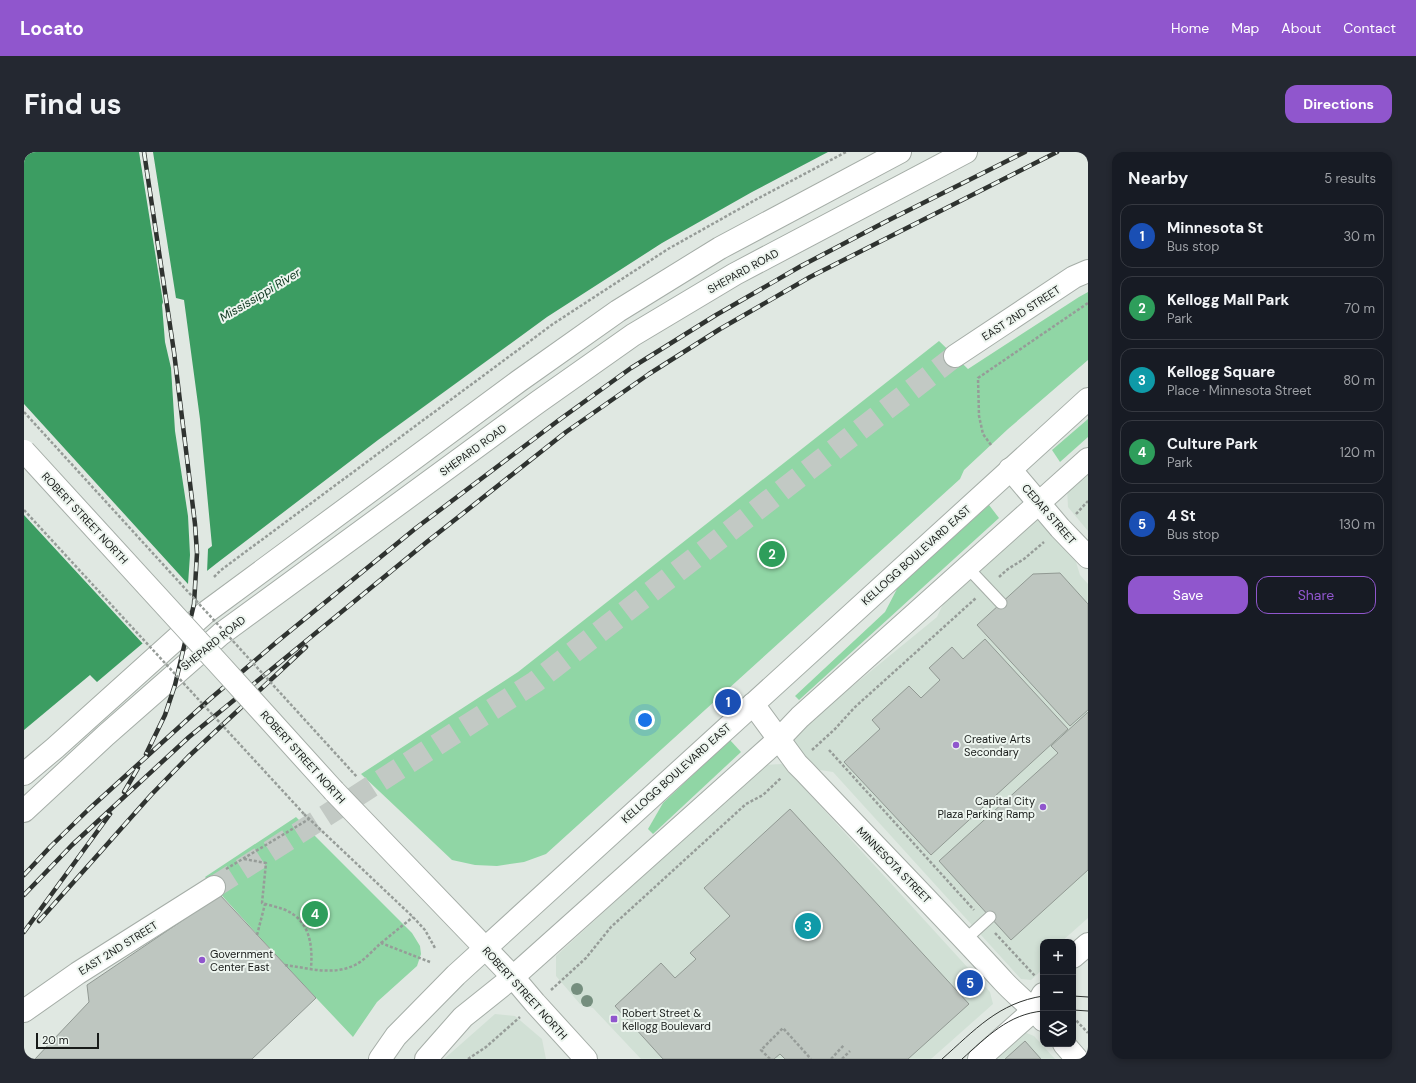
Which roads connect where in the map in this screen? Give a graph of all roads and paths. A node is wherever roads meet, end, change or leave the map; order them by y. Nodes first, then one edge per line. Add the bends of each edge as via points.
1 (900, 152) edge
2 (966, 152) edge
3 (1088, 271) edge
4 (1088, 303) edge
5 (955, 356) tunnel mouth
6 (1088, 399) edge
7 (24, 412) edge
8 (991, 445) dead end
9 (24, 452) edge
10 (1088, 459) edge
11 (1010, 469) junction
12 (1088, 501) edge
13 (1039, 503) junction
14 (1083, 507) dead end
15 (24, 510) edge
16 (1047, 539) dead end
17 (1088, 557) edge
18 (967, 567) junction
19 (987, 588) junction
20 (1001, 603) dead end
21 (753, 704) junction
22 (779, 738) junction
23 (829, 750) dead end
24 (808, 754) dead end
25 (24, 774) edge
26 (786, 774) dead end
27 (357, 777) dead end
28 (24, 811) edge
29 (243, 858) dead end
30 (214, 887) tunnel mouth
31 (265, 904) junction
32 (413, 917) junction
33 (988, 920) junction
34 (257, 935) dead end
35 (966, 940) junction
36 (382, 943) junction
37 (1088, 944) edge
38 (435, 948) dead end
39 (485, 948) junction
40 (1076, 954) edge
41 (430, 962) dead end
42 (285, 965) dead end
43 (1026, 967) dead end
44 (311, 968) junction
45 (513, 976) junction
46 (562, 980) dead end
47 (1040, 1008) edge
48 (24, 1012) edge
49 (519, 1018) dead end
50 (1076, 1020) edge
51 (1088, 1033) edge
52 (844, 1045) dead end
53 (1067, 1047) edge
54 (850, 1051) dead end
55 (380, 1059) edge
56 (426, 1059) edge
57 (468, 1059) edge
58 (586, 1059) edge
59 (770, 1059) edge
60 (812, 1059) edge
61 (831, 1059) edge
62 (842, 1059) edge
63 (979, 1059) edge
64 (1077, 1059) edge

1 - 25 main road via 720,248 618,310 587,332 205,613
2 - 28 main road, SHEPARD ROAD via 735,274 633,335 557,388 221,634
3 - 5 main road, EAST 2ND STREET
4 - 8 path via 978,378 979,416 983,434
6 - 11 main road, KELLOGG BOULEVARD EAST
7 - 27 path, bridge
9 - 39 main road, ROBERT STREET NORTH, bridge via 334,791
10 - 13 main road
11 - 13 main road, CEDAR STREET
11 - 21 main road, KELLOGG BOULEVARD EAST
12 - 14 path
13 - 17 main road, CEDAR STREET
13 - 18 main road
15 - 32 path, bridge via 304,814
16 - 19 path
18 - 19 lane
18 - 22 main road
19 - 20 lane
19 - 24 path via 854,708
21 - 22 main road, MINNESOTA STREET
21 - 39 main road, KELLOGG BOULEVARD EAST
22 - 35 main road, MINNESOTA STREET via 801,768
22 - 45 main road
23 - 33 path
26 - 46 path via 763,795 746,804 611,927 586,958
29 - 31 path via 266,863 262,903
30 - 48 main road, EAST 2ND STREET via 78,973
31 - 34 path
31 - 44 path via 295,915 305,925 312,956
32 - 36 path
32 - 38 path via 425,930
33 - 35 lane
33 - 43 path
35 - 47 main road, MINNESOTA STREET via 1006,984
36 - 41 path
36 - 44 path via 356,965 328,971
37 - 40 main road
39 - 45 main road, ROBERT STREET NORTH
39 - 55 main road, KELLOGG BOULEVARD EAST via 396,1036
42 - 44 path
45 - 56 main road via 464,1017
45 - 58 main road, ROBERT STREET NORTH
47 - 63 main road
49 - 57 path
50 - 51 path
52 - 61 path
53 - 64 main road
54 - 62 path
59 - 60 path via 761,1050 783,1028

